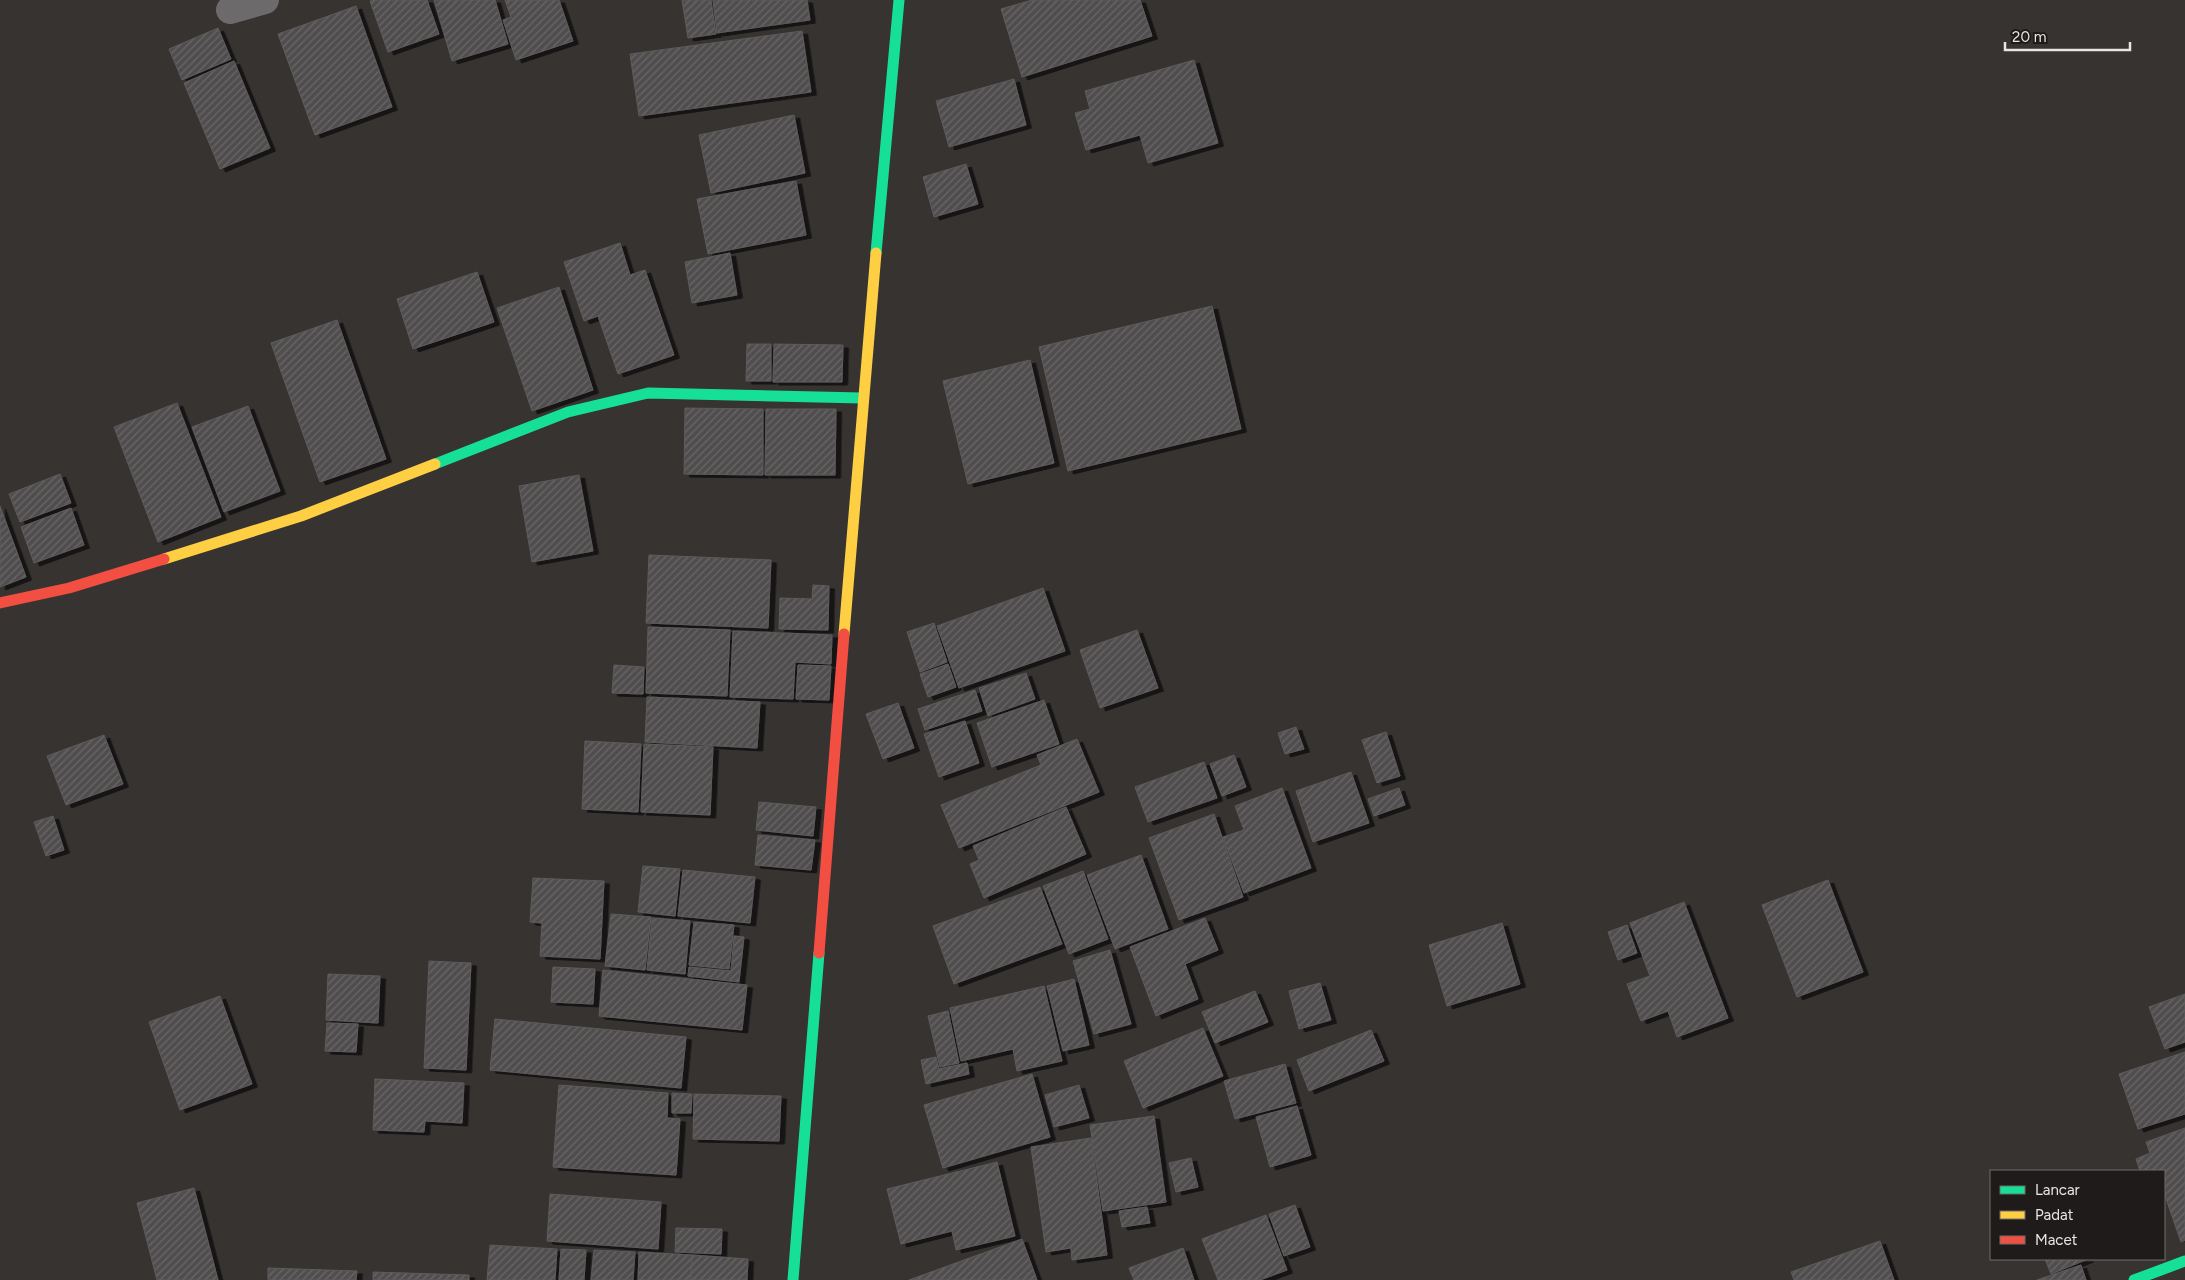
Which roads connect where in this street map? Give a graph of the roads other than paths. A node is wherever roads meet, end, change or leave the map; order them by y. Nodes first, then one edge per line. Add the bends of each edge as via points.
1 (265, 0) edge
2 (899, 0) edge
3 (230, 10) dead end
4 (862, 398) junction
5 (0, 603) edge
6 (2185, 1261) edge
7 (793, 1280) edge
8 (2134, 1280) edge

1 - 3 street
2 - 4 main road
4 - 5 main road via 648,393 568,412 300,516 69,588
4 - 7 main road
6 - 8 main road

